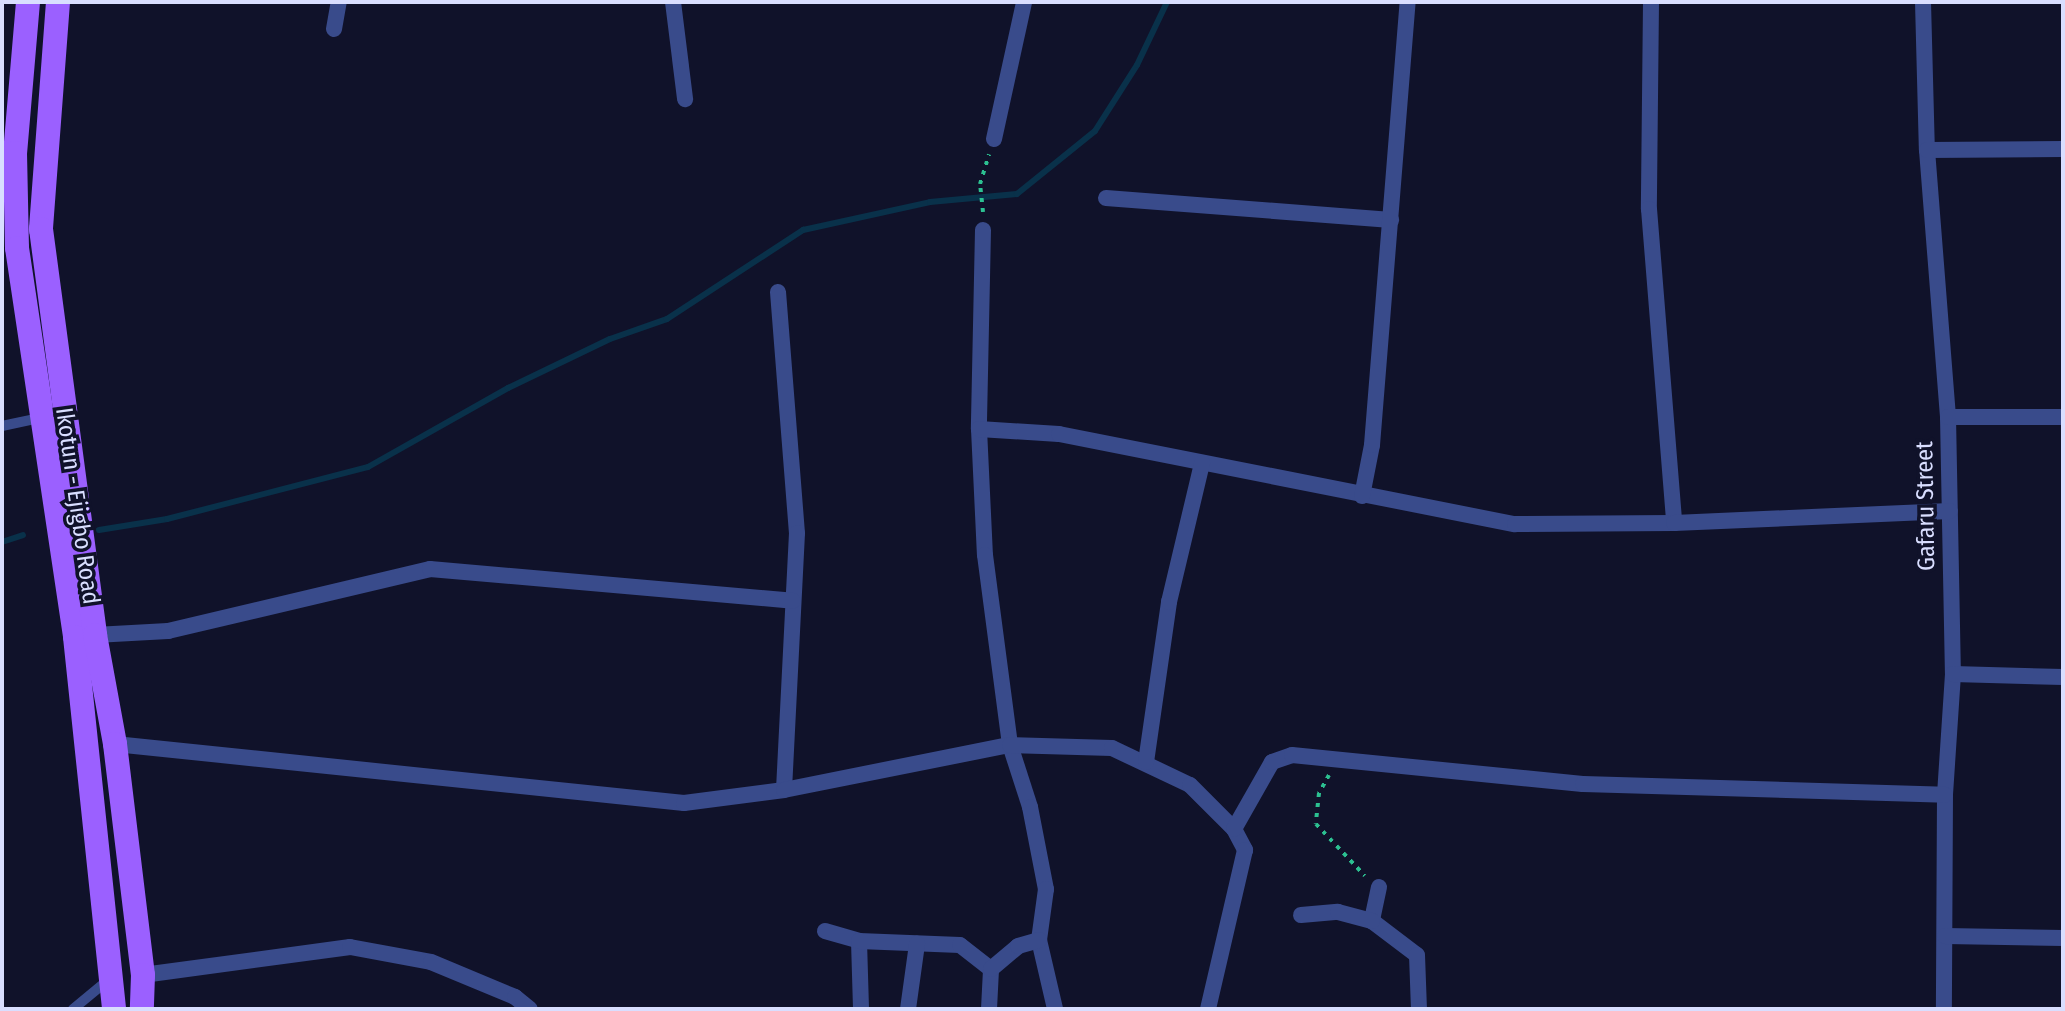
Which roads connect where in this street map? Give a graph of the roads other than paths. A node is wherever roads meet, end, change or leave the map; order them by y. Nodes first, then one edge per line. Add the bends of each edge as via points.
1 (28, 2) edge
2 (58, 2) edge
3 (339, 2) edge
4 (673, 2) edge
5 (1024, 2) edge
6 (1408, 2) edge
7 (1651, 2) edge
8 (1923, 2) edge
9 (334, 29) dead end
10 (685, 99) dead end
11 (994, 139) road end
12 (2063, 149) edge
13 (1927, 150) junction
14 (1106, 198) dead end
15 (1391, 220) junction
16 (983, 230) dead end
17 (10, 251) edge
18 (778, 292) dead end
19 (1948, 417) junction
20 (2063, 417) edge
21 (40, 418) junction
22 (2, 426) edge
23 (979, 429) junction
24 (1202, 463) junction
25 (1362, 496) junction
26 (1950, 511) junction
27 (1674, 523) junction
28 (793, 601) junction
29 (95, 635) junction
30 (1953, 674) junction
31 (2063, 677) edge
32 (115, 744) junction
33 (1010, 745) junction
34 (1146, 762) junction
35 (784, 790) junction
36 (1945, 795) junction
37 (1234, 829) junction
38 (1379, 887) road end
39 (1301, 915) dead end
40 (1372, 921) junction
41 (825, 931) dead end
42 (1945, 936) junction
43 (2063, 938) edge
44 (1039, 940) junction
45 (859, 941) junction
46 (917, 944) junction
47 (991, 969) junction
48 (143, 975) junction
49 (113, 976) junction
50 (73, 1009) edge
51 (114, 1009) edge
52 (142, 1009) edge
53 (530, 1009) edge
54 (861, 1009) edge
55 (908, 1009) edge
56 (989, 1009) edge
57 (1055, 1009) edge
58 (1208, 1009) edge
59 (1419, 1009) edge
60 (1944, 1009) edge

1 - 17 main road, Ikotun - Ejigbo Road
2 - 29 main road, Ikotun - Ejigbo Road via 41,229
3 - 9 street
4 - 10 street
5 - 11 street
6 - 15 street
7 - 27 street via 1649,209
8 - 13 street, Gafaru Street
12 - 13 street
13 - 19 street, Gafaru Street
14 - 15 street
15 - 25 street via 1372,445
16 - 23 street
17 - 21 main road, Ikotun - Ejigbo Road
18 - 28 street via 797,533
19 - 20 street
19 - 26 street, Gafaru Street
21 - 22 lane
21 - 49 main road, Ikotun - Ejigbo Road via 75,637
23 - 24 street via 1059,434
23 - 33 street via 985,555
24 - 25 street
24 - 34 street via 1169,602
25 - 27 street via 1515,524
26 - 27 street
26 - 30 street, Gafaru Street
28 - 29 street via 430,569 168,631
28 - 35 street
29 - 32 main road, Ikotun - Ejigbo Road
30 - 31 street
30 - 36 street, Gafaru Street
32 - 35 street via 684,803
32 - 48 main road, Ikotun - Ejigbo Road
33 - 34 street via 1112,748
33 - 35 street
33 - 44 street via 1030,807 1046,889
34 - 37 street via 1190,785
36 - 37 street via 1583,784 1292,755 1272,762
36 - 42 street, Gafaru Street
37 - 58 street via 1245,850
38 - 40 street
39 - 40 street via 1338,912
40 - 59 street via 1417,955
41 - 45 street
42 - 43 street
42 - 60 street, Gafaru Street
44 - 47 street via 1018,946
44 - 57 street
45 - 46 street
45 - 54 street
46 - 47 street via 960,945
46 - 55 street
47 - 56 street
48 - 52 main road, Ikotun - Ejigbo Road
48 - 53 street via 350,947 431,962 515,997
49 - 50 lane
49 - 51 main road, Ikotun - Ejigbo Road

